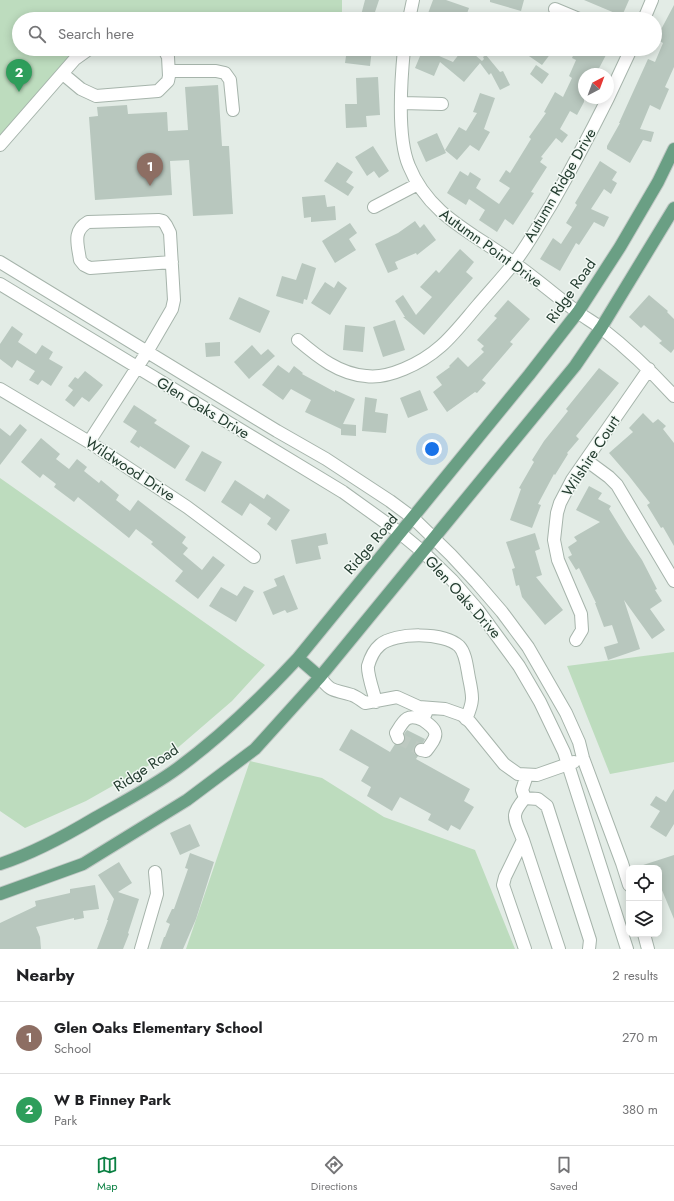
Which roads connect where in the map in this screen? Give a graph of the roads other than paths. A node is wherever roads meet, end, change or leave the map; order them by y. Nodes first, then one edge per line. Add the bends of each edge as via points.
1 (413, 0) edge
2 (652, 0) edge
3 (555, 10) dead end
4 (410, 12) edge
5 (560, 12) edge
6 (647, 12) edge
7 (79, 56) edge
8 (168, 56) edge
9 (404, 56) edge
10 (628, 56) edge
11 (169, 71) junction
12 (63, 74) junction
13 (614, 85) edge
14 (402, 103) junction
15 (442, 104) dead end
16 (605, 104) edge
17 (233, 110) dead end
18 (0, 146) edge
19 (674, 149) edge
20 (418, 184) junction
21 (374, 207) dead end
22 (674, 208) edge
23 (0, 262) edge
24 (172, 262) junction
25 (514, 263) junction
26 (0, 284) edge
27 (578, 312) junction
28 (601, 328) junction
29 (298, 340) dead end
30 (147, 352) junction
31 (137, 368) junction
32 (649, 369) junction
33 (0, 389) edge
34 (674, 396) edge
35 (89, 442) junction
36 (586, 460) junction
37 (413, 518) junction
38 (400, 533) junction
39 (435, 539) junction
40 (423, 552) junction
41 (254, 557) dead end
42 (674, 581) edge
43 (576, 640) dead end
44 (298, 658) junction
45 (320, 677) junction
46 (376, 702) junction
47 (428, 708) junction
48 (466, 719) junction
49 (423, 720) junction
50 (398, 738) dead end
51 (421, 750) dead end
52 (583, 758) junction
53 (568, 764) junction
54 (527, 776) junction
55 (525, 798) junction
56 (523, 840) junction
57 (0, 864) edge
58 (155, 872) dead end
59 (626, 876) edge
60 (0, 894) edge
61 (645, 937) edge
62 (141, 949) edge
63 (525, 949) edge
64 (558, 949) edge
65 (589, 949) edge
66 (627, 949) edge
67 (648, 949) edge

1 - 4 street
2 - 6 street
3 - 5 street
7 - 12 street
8 - 11 street
9 - 14 street, Autumn Point Drive
10 - 13 street, Autumn Ridge Drive
11 - 12 street via 168,80 158,90 96,96 81,89
11 - 17 street via 225,73 230,80
12 - 18 street
14 - 15 street
14 - 20 street, Autumn Point Drive via 401,117 406,154
16 - 25 street, Autumn Ridge Drive via 566,178
19 - 27 main road, Ridge Road via 620,247
20 - 21 street
20 - 25 street, Autumn Point Drive via 430,201 454,222
22 - 28 main road
23 - 30 street, Glen Oaks Drive
24 - 24 street via 170,233 163,221 88,222 79,228 80,260 90,268
24 - 30 street via 172,309
25 - 27 street, Autumn Point Drive
25 - 29 street, Autumn Ridge Drive via 438,350 399,372 367,377 352,374 333,366
26 - 31 street, Glen Oaks Drive
27 - 28 street, Autumn Point Drive
27 - 37 main road, Ridge Road
28 - 32 street, Autumn Point Drive
28 - 39 main road via 575,366
30 - 31 street
30 - 37 street, Glen Oaks Drive via 331,463
31 - 35 street
31 - 38 street, Glen Oaks Drive via 343,492
32 - 34 street, Autumn Point Drive
32 - 36 street, Wilshire Court
33 - 35 street, Wildwood Drive
35 - 41 street, Wildwood Drive via 187,507
36 - 42 street via 610,477 617,486
36 - 43 street, Wilshire Court via 560,504 554,529 558,560 581,614 582,630
37 - 38 main road, Ridge Road
37 - 39 street, Glen Oaks Drive
38 - 40 street, Glen Oaks Drive
38 - 44 main road, Ridge Road
39 - 40 main road
39 - 52 street, Glen Oaks Drive via 478,583 528,647 566,713
40 - 45 main road
40 - 53 street, Glen Oaks Drive via 478,610 512,655 540,702
44 - 45 main road
44 - 57 main road, Ridge Road via 251,708 173,771 68,834
45 - 46 street via 331,690 353,695 365,703
45 - 60 main road via 255,749 187,800 83,864
46 - 47 street via 397,697 418,707
46 - 48 street via 368,668 371,657 380,645 403,636 434,637 449,640 459,646 464,654 473,694 472,705
47 - 48 street via 445,709
47 - 49 street
48 - 54 street via 504,764 518,774
49 - 50 street via 410,716 396,733
49 - 51 street via 434,727 436,732 426,751
52 - 53 street
52 - 59 street, Glen Oaks Drive
53 - 54 street
53 - 66 street, Glen Oaks Drive
54 - 55 street via 522,790
55 - 56 street via 514,816
55 - 65 street via 538,799 547,806 590,940
56 - 63 street via 505,877 504,885
56 - 64 street
58 - 62 street via 157,894
61 - 67 street

